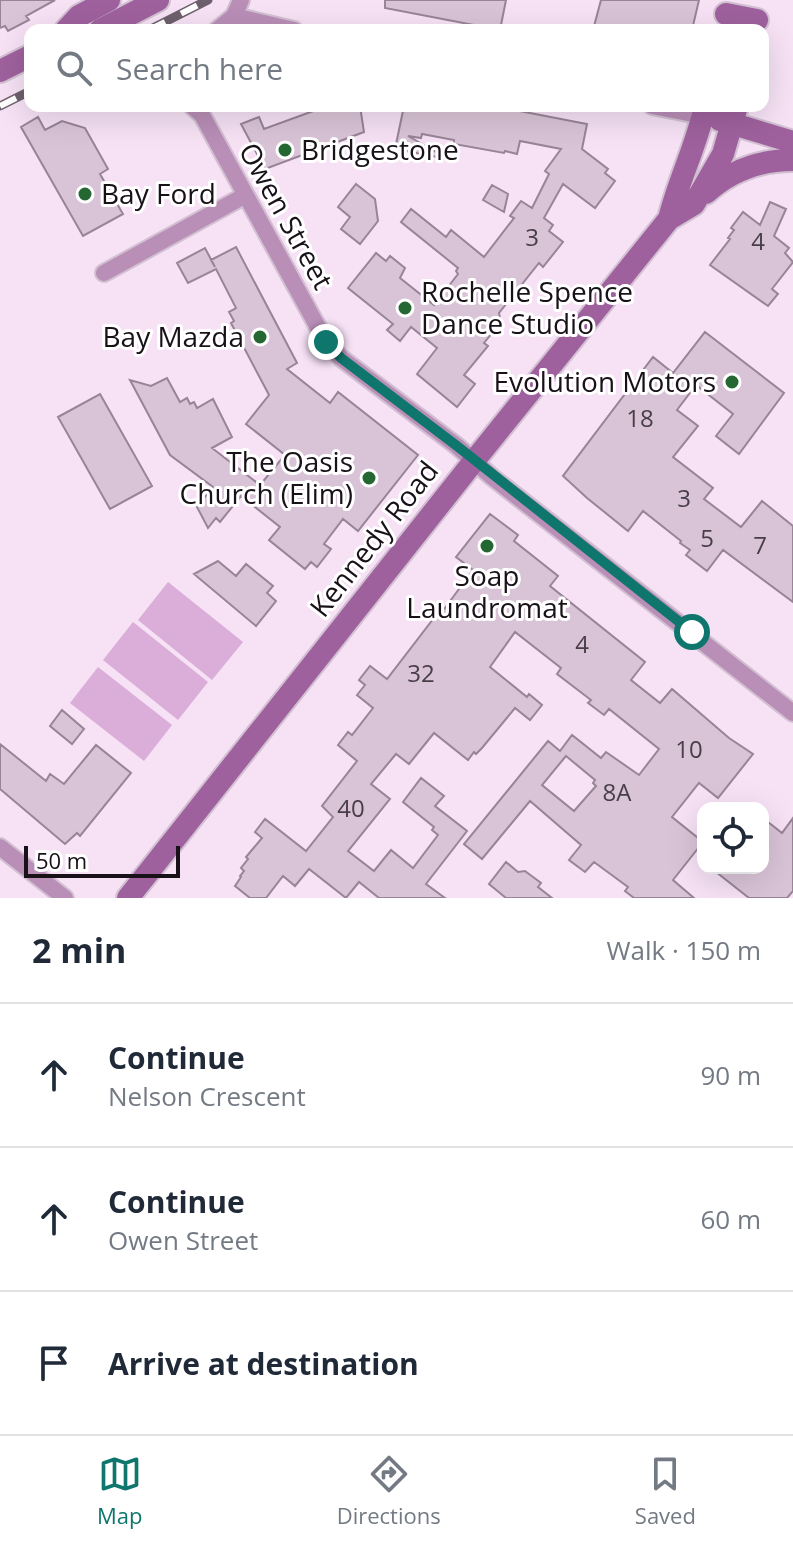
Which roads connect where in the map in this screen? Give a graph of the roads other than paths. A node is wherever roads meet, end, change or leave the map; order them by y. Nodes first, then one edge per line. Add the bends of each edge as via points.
1 (158, 0) edge
2 (238, 8) edge
3 (110, 14) edge
4 (725, 15) edge
5 (758, 17) edge
6 (72, 24) edge
7 (223, 24) edge
8 (279, 24) edge
9 (24, 59) edge
10 (0, 71) edge
11 (200, 112) edge
12 (704, 112) edge
13 (714, 112) edge
14 (735, 114) edge
15 (793, 142) edge
16 (793, 160) edge
17 (244, 196) junction
18 (694, 204) junction
19 (669, 219) junction
20 (104, 273) dead end
21 (474, 461) junction
22 (793, 713) edge
23 (0, 847) edge
24 (65, 898) edge
25 (128, 898) edge

1 - 3 main road
2 - 7 street
2 - 8 street
3 - 6 main road via 79,16
4 - 5 main road
9 - 10 main road
11 - 17 street, Owen Street
12 - 19 main road, Kennedy Road
13 - 14 main road
14 - 15 main road
14 - 18 main road, Kennedy Road via 723,154
16 - 18 main road via 739,170
17 - 20 street
17 - 21 street, Owen Street via 326,342
18 - 19 main road, Kennedy Road
19 - 21 main road, Kennedy Road
21 - 22 street, Owen Street
21 - 25 main road, Kennedy Road
23 - 24 street

